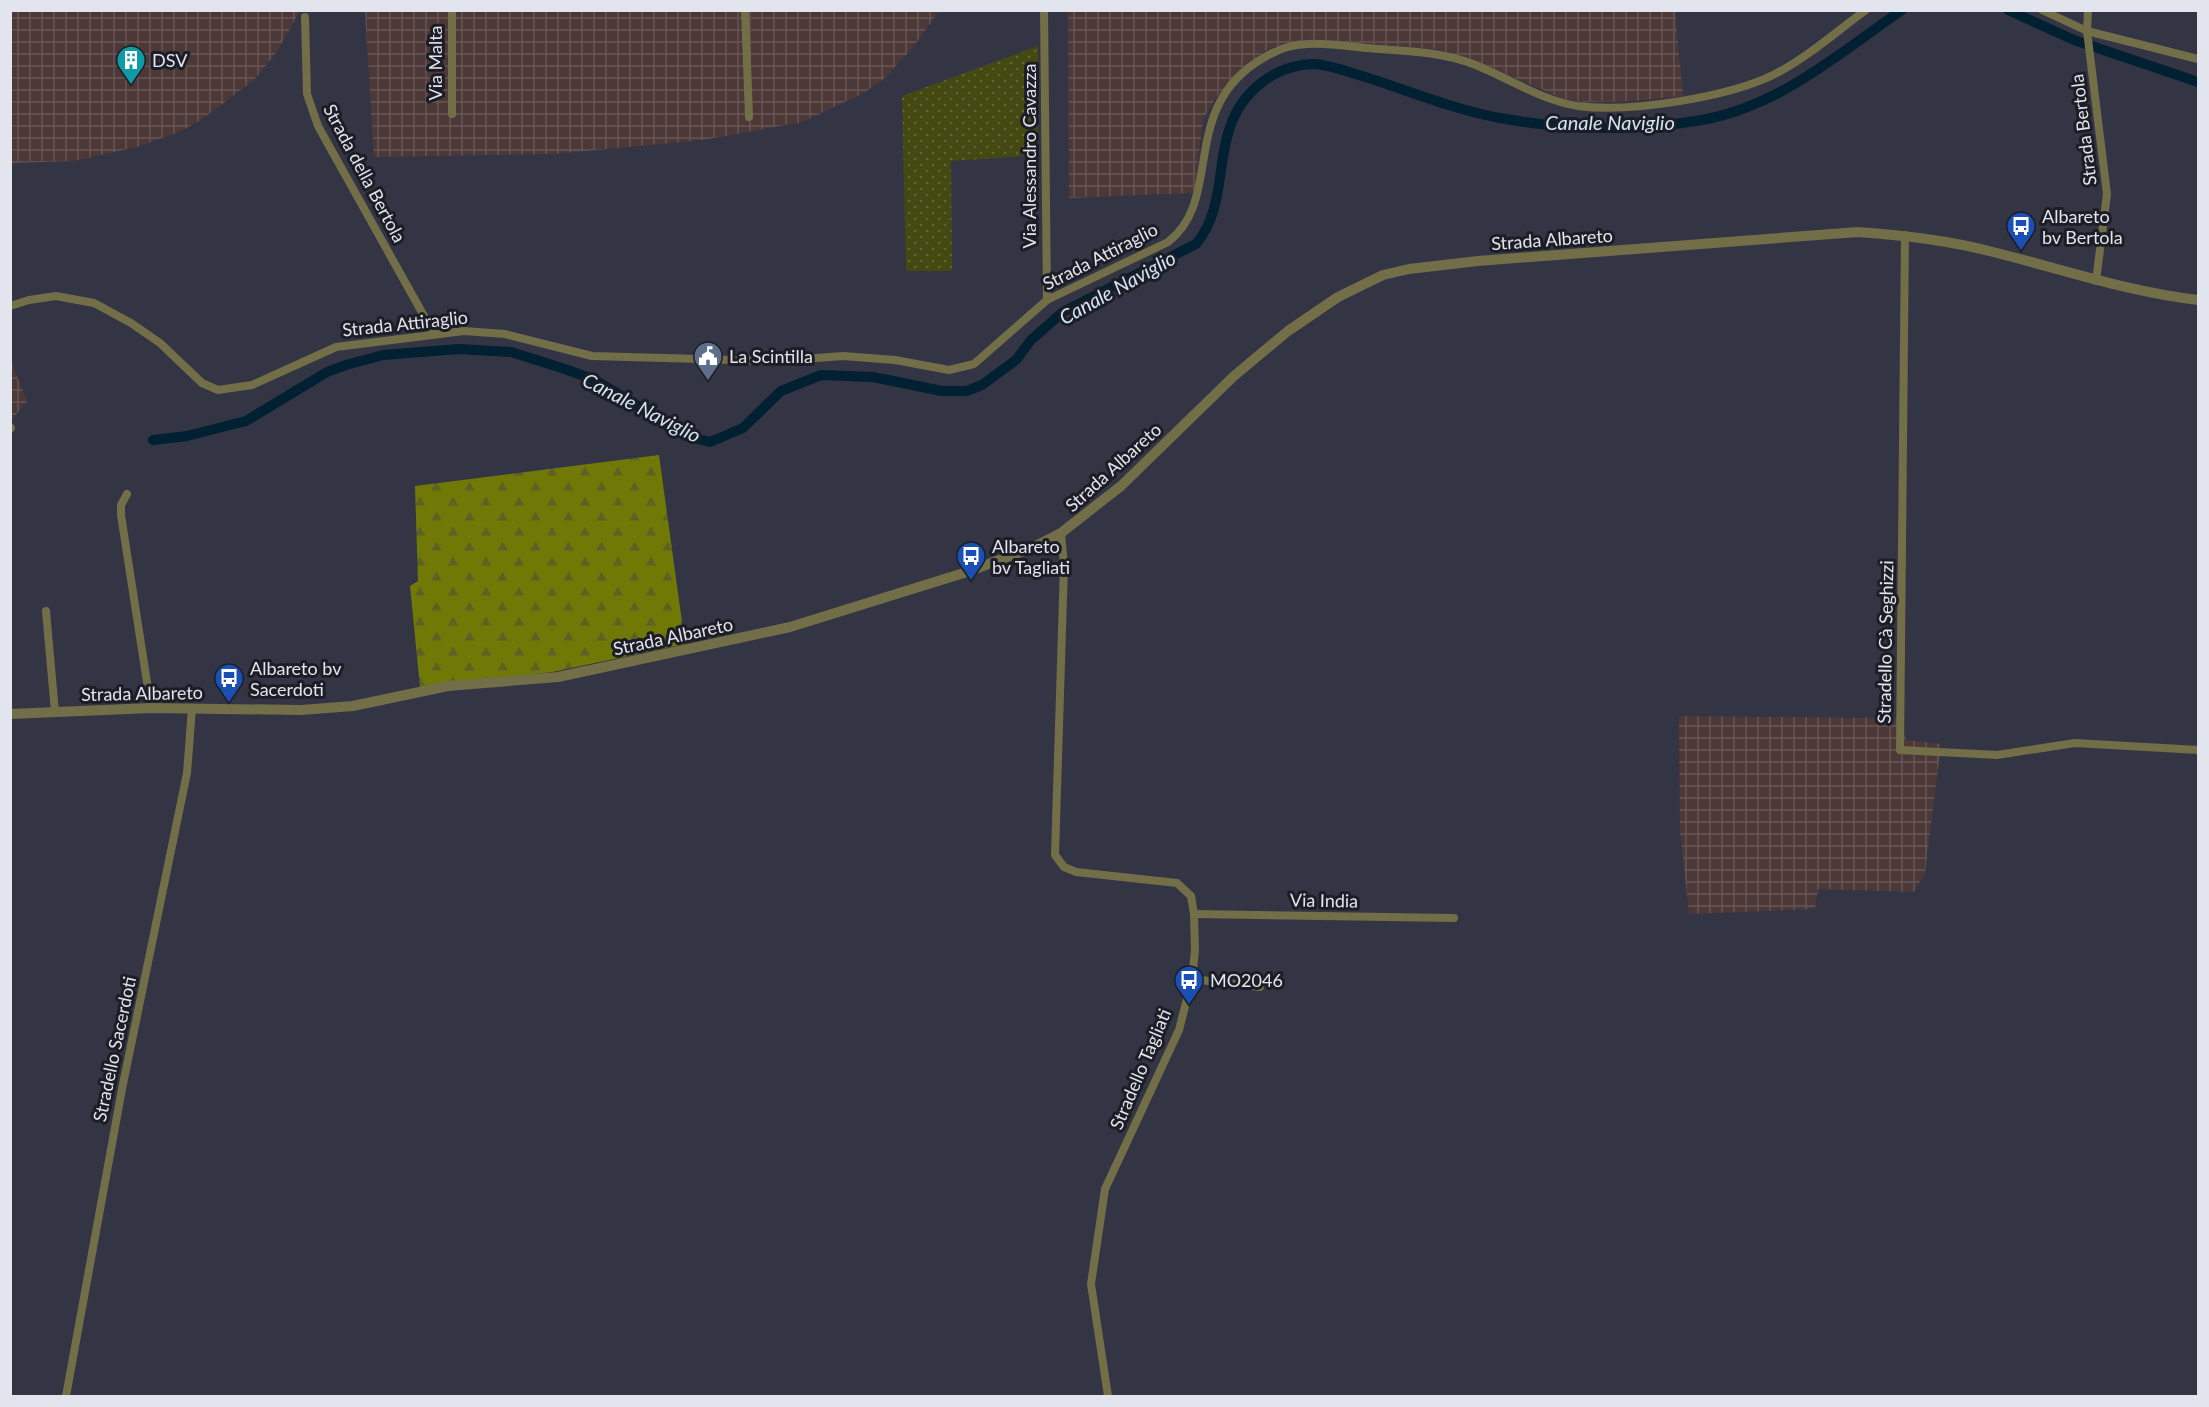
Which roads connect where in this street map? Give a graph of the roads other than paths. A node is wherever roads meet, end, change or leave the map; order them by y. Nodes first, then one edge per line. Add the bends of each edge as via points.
1 (452, 10) edge
2 (745, 10) edge
3 (1044, 10) edge
4 (1866, 10) edge
5 (2042, 10) edge
6 (2088, 10) edge
7 (305, 16) dead end
8 (2087, 31) junction
9 (2199, 59) edge
10 (452, 114) dead end
11 (749, 117) dead end
12 (1905, 235) junction
13 (2096, 281) junction
14 (1047, 300) junction
15 (2199, 300) edge
16 (10, 306) edge
17 (434, 334) junction
18 (127, 494) dead end
19 (1060, 533) junction
20 (46, 611) dead end
21 (151, 708) junction
22 (192, 708) junction
23 (55, 712) junction
24 (10, 714) edge
25 (2199, 750) edge
26 (1194, 914) junction
27 (1454, 918) dead end
28 (1192, 979) junction
29 (1260, 987) dead end
30 (66, 1396) edge
31 (1108, 1396) edge

1 - 10 street, Via Malta
2 - 11 street
3 - 14 street, Via Alessandro Cavazza
4 - 14 street, Strada Attiraglio via 1799,59 1757,83 1710,96 1612,107 1563,102 1441,55 1316,44 1278,51 1243,73 1213,113 1193,205 1183,230 1168,242
5 - 8 street
6 - 8 street, Strada Bertola
7 - 17 street, Strada della Bertola via 307,94 318,126
8 - 9 street
8 - 13 street, Strada Bertola via 2107,194
12 - 13 street, Strada Albareto via 1988,250
12 - 19 street, Strada Albareto via 1858,232 1490,260 1383,275 1338,297 1287,332 1234,376 1121,486
12 - 25 street, Stradello Cà Seghizzi via 1900,750 1997,754 2086,743
13 - 15 street, Strada Albareto
14 - 17 street, Strada Attiraglio via 974,364 949,370 843,356 777,361 592,356 505,334
16 - 17 street, Strada Attiraglio via 56,296 100,305 150,336 202,383 218,390 252,385 336,347
18 - 21 street via 122,499 121,516
19 - 22 street, Strada Albareto via 967,572 790,627 558,677 448,686 326,709
19 - 26 street, Stradello Tagliati via 1064,565 1055,855 1064,867 1076,872 1177,883 1191,896
20 - 23 street
21 - 22 street, Strada Albareto
21 - 23 street, Strada Albareto
22 - 30 street, Stradello Sacerdoti via 188,773 122,1089
23 - 24 street, Strada Albareto
26 - 27 street, Via India
26 - 28 street, Stradello Tagliati
28 - 29 street
28 - 31 street, Stradello Tagliati via 1179,1030 1105,1189 1091,1284

